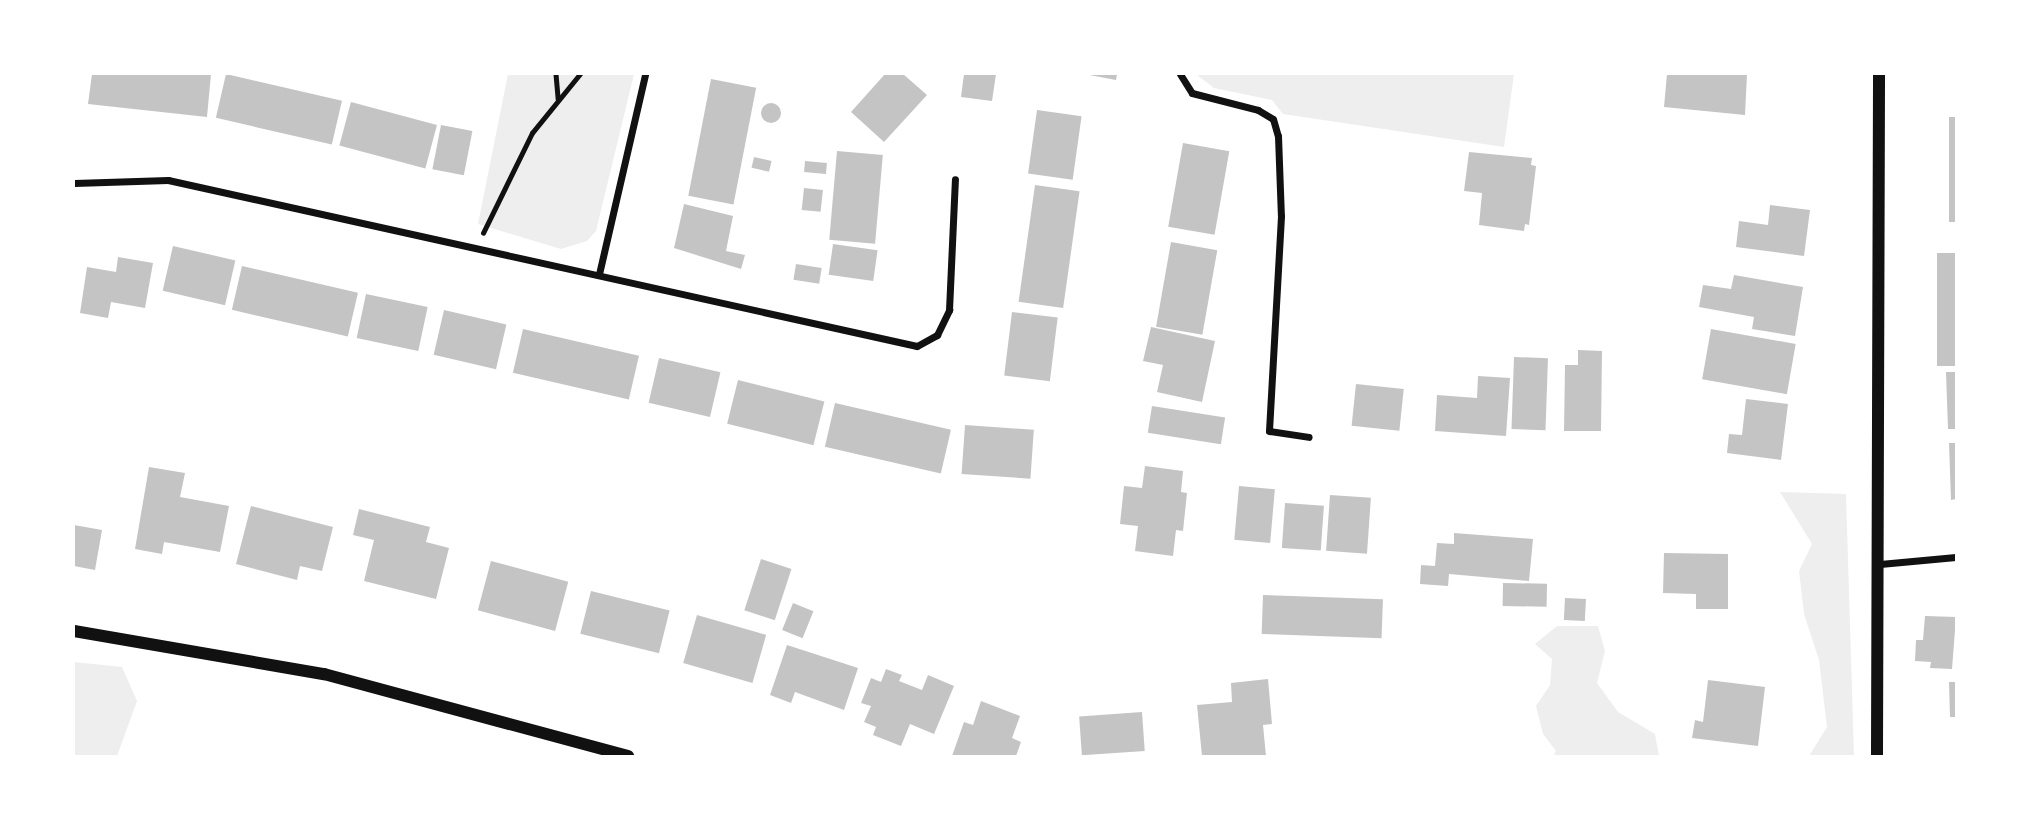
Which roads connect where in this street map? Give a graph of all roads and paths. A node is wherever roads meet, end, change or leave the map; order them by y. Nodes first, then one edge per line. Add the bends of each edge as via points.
1 (556, 74) edge
2 (580, 74) edge
3 (645, 74) edge
4 (1180, 74) edge
5 (1880, 74) edge
6 (558, 100) junction
7 (955, 179) dead end
8 (74, 183) edge
9 (477, 246) junction
10 (598, 274) junction
11 (1309, 437) dead end
12 (1956, 557) edge
13 (1880, 564) junction
14 (74, 631) edge
15 (628, 757) edge
16 (1877, 757) edge

1 - 6 path
2 - 6 path
3 - 10 street
4 - 11 street via 1192,93 1258,110 1273,120 1278,136 1281,216 1269,431
5 - 13 street
6 - 9 path via 532,133
7 - 10 street via 949,310 929,343 916,346 864,337
8 - 9 street via 168,180
9 - 10 street
12 - 13 street
13 - 16 street
14 - 15 street via 324,674

